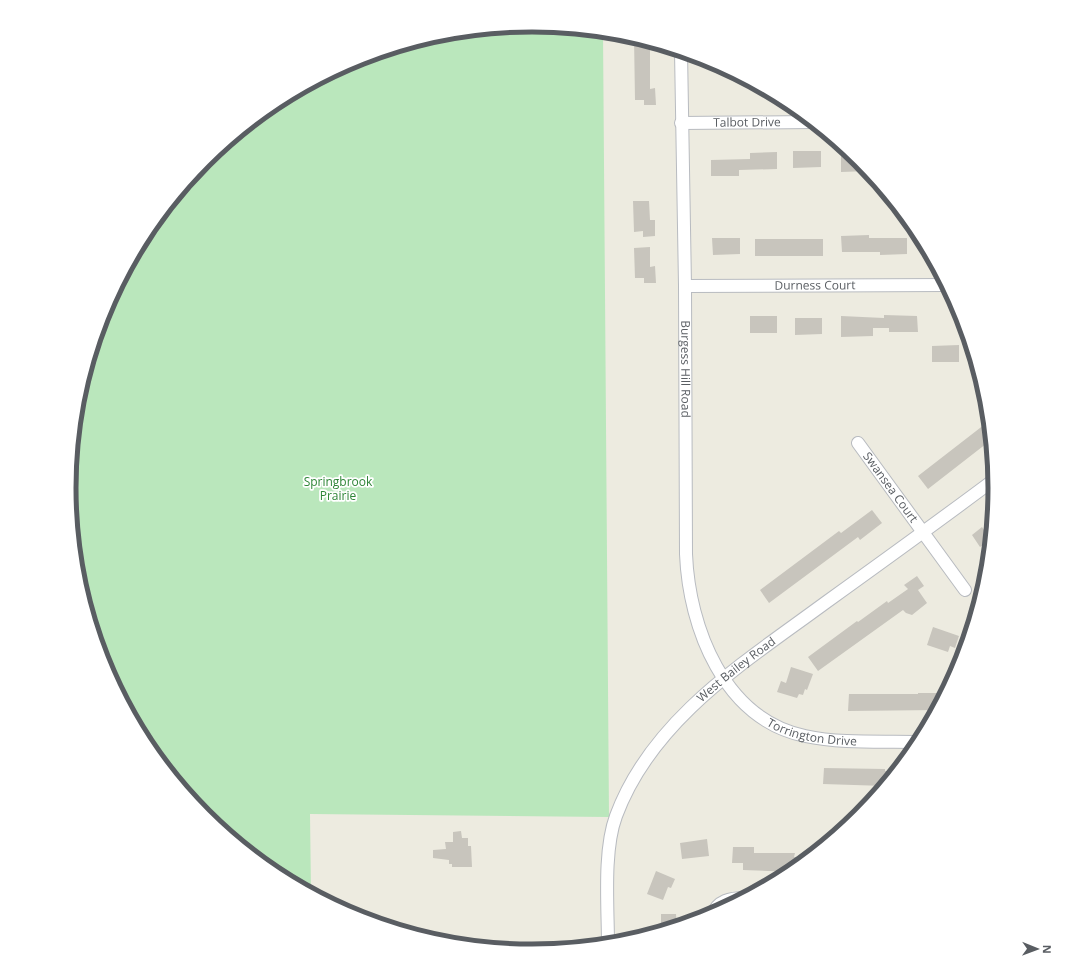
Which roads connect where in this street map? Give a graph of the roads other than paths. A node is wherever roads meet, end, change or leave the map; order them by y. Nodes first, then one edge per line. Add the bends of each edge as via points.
1 (681, 57) edge
2 (804, 122) edge
3 (681, 123) junction
4 (941, 285) edge
5 (685, 286) junction
6 (858, 443) dead end
7 (989, 483) edge
8 (922, 532) junction
9 (965, 590) dead end
10 (724, 679) junction
11 (912, 742) edge
12 (730, 900) edge
13 (719, 905) edge
14 (608, 938) edge

1 - 3 street, Burgess Hill Road
2 - 3 street, Talbot Drive
3 - 5 street, Burgess Hill Road
4 - 5 street, Durness Court
5 - 10 street, Burgess Hill Road via 687,577 690,598 701,634
6 - 8 street, Swansea Court
7 - 8 street, West Bailey Road
8 - 9 street, Swansea Court
8 - 10 street, West Bailey Road
10 - 11 street, Torrington Drive via 753,711 771,723 794,733 827,739
10 - 14 street, West Bailey Road via 697,700 663,736 633,779 624,797 609,838
12 - 13 street

